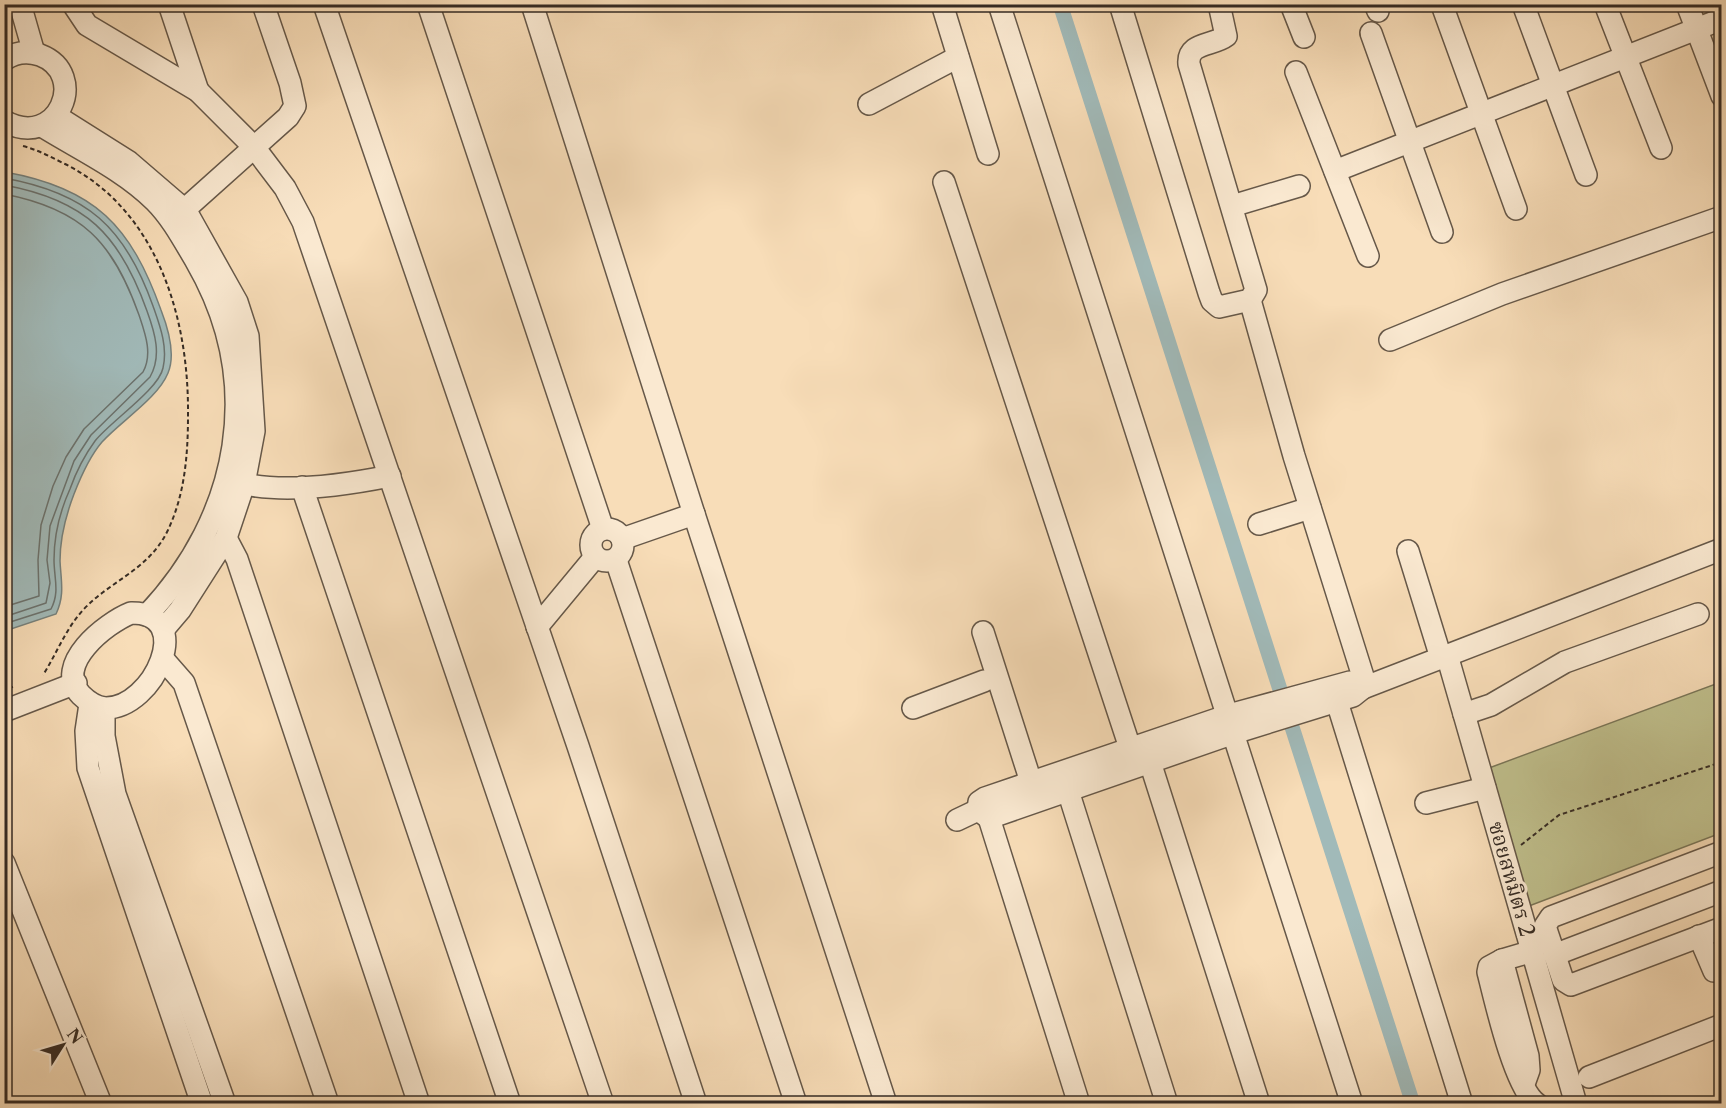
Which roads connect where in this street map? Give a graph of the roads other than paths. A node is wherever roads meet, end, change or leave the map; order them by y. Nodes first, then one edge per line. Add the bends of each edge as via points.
1 (20, 4) edge
2 (73, 4) edge
3 (169, 4) edge
4 (263, 4) edge
5 (324, 4) edge
6 (428, 4) edge
7 (532, 4) edge
8 (942, 4) edge
9 (999, 4) edge
10 (1120, 4) edge
11 (1219, 4) edge
12 (1291, 4) edge
13 (1442, 4) edge
14 (1524, 4) edge
15 (1605, 4) edge
16 (1688, 4) edge
17 (1722, 19) edge
18 (1696, 29) junction
19 (1371, 33) dead end
20 (1304, 37) dead end
21 (34, 53) junction
22 (958, 57) junction
23 (1626, 57) junction
24 (4, 60) edge
25 (1296, 72) dead end
26 (1553, 85) junction
27 (198, 91) junction
28 (1722, 96) edge
29 (869, 104) dead end
30 (1481, 113) junction
31 (4, 121) edge
32 (49, 121) junction
33 (1410, 141) junction
34 (255, 147) junction
35 (1661, 148) dead end
36 (988, 154) dead end
37 (1335, 171) junction
38 (1587, 175) dead end
39 (944, 182) dead end
40 (1299, 186) dead end
41 (1232, 206) junction
42 (1516, 208) dead end
43 (178, 216) junction
44 (1722, 217) edge
45 (1442, 232) dead end
46 (1368, 256) dead end
47 (1250, 300) junction
48 (1390, 340) dead end
49 (390, 476) junction
50 (235, 481) junction
51 (302, 487) junction
52 (1310, 508) junction
53 (694, 514) junction
54 (1259, 524) dead end
55 (603, 529) junction
56 (226, 538) junction
57 (622, 539) junction
58 (1722, 549) edge
59 (1408, 551) dead end
60 (595, 557) junction
61 (616, 560) junction
62 (1698, 614) dead end
63 (147, 615) junction
64 (537, 627) junction
65 (163, 630) junction
66 (1444, 657) junction
67 (163, 659) junction
68 (984, 681) junction
69 (76, 683) junction
70 (1365, 687) junction
71 (1325, 697) junction
72 (97, 706) junction
73 (913, 708) dead end
74 (4, 711) edge
75 (1464, 714) junction
76 (1231, 724) junction
77 (1139, 759) junction
78 (1065, 781) junction
79 (1024, 784) junction
80 (1485, 788) junction
81 (1426, 803) dead end
82 (984, 814) junction
83 (957, 820) dead end
84 (1722, 852) edge
85 (4, 863) edge
86 (1722, 891) edge
87 (1722, 928) edge
88 (1699, 936) junction
89 (1533, 951) junction
90 (1554, 955) junction
91 (1722, 972) edge
92 (183, 1015) junction
93 (1722, 1025) edge
94 (1588, 1077) dead end
95 (1575, 1101) edge
96 (101, 1104) edge
97 (201, 1104) edge
98 (225, 1104) edge
99 (328, 1104) edge
100 (419, 1104) edge
101 (510, 1104) edge
102 (603, 1104) edge
103 (696, 1104) edge
104 (796, 1104) edge
105 (886, 1104) edge
106 (1079, 1104) edge
107 (1167, 1104) edge
108 (1259, 1104) edge
109 (1352, 1104) edge
110 (1462, 1104) edge
111 (1537, 1104) edge
112 (1551, 1104) edge

1 - 21 street
2 - 27 street via 87,25
3 - 27 street
4 - 34 street via 295,106
5 - 64 street
6 - 55 street
7 - 53 street
8 - 22 street
9 - 76 street
10 - 47 street via 1212,301 1219,306
11 - 41 street via 1226,36 1194,49 1189,57
12 - 20 street
13 - 30 street
14 - 26 street
15 - 23 street
16 - 18 street
17 - 18 street
18 - 23 street
18 - 28 street
19 - 33 street
21 - 24 street via 21,52
21 - 32 street via 57,66 63,78 63,105
22 - 29 street
22 - 36 street
23 - 26 street
23 - 35 street
25 - 37 street
26 - 30 street
26 - 38 street
27 - 34 street
30 - 33 street
30 - 42 street
31 - 32 street via 23,128
32 - 43 street via 129,162
33 - 37 street
33 - 45 street
34 - 43 street
34 - 49 street via 285,188 303,222
37 - 46 street
39 - 77 street
40 - 41 street
41 - 47 street via 1255,285
43 - 50 street via 237,302 248,336 254,431
44 - 48 street via 1502,294
47 - 52 street
49 - 51 street
49 - 102 street
50 - 51 street
50 - 56 street
50 - 63 street via 224,492 201,544 171,589
51 - 101 street
52 - 54 street
52 - 70 street
53 - 57 street
53 - 105 street
55 - 57 street via 615,531
55 - 60 street via 591,540
56 - 65 street via 186,603
56 - 100 street via 237,560
57 - 61 street via 623,550
58 - 66 street
59 - 66 street, ซอยสหมิตร 2
60 - 61 street via 605,562
60 - 64 street
61 - 104 street
62 - 75 street via 1565,662 1491,705
63 - 65 street
63 - 69 street via 131,613 95,634 80,654 73,674
64 - 103 street
65 - 67 street
66 - 70 street
66 - 75 street, ซอยสหมิตร 2
67 - 72 street via 136,696 123,705
67 - 99 street via 184,683
68 - 73 street
68 - 79 street
68 - 79 street via 978,636
69 - 72 street via 78,693
69 - 74 street
70 - 71 street via 1350,682
71 - 76 street
71 - 110 street
72 - 92 street via 115,794
75 - 80 street, ซอยสหมิตร 2
76 - 77 street
76 - 109 street
77 - 78 street
77 - 108 street
78 - 79 street
78 - 82 street
78 - 107 street
79 - 82 street via 979,802
80 - 81 street
80 - 89 street, ซอยสหมิตร 2
82 - 83 street
82 - 106 street
84 - 90 street via 1551,916 1545,926
85 - 96 street
86 - 90 street
87 - 88 street
88 - 90 street via 1571,985 1563,980
88 - 91 street via 1714,971
89 - 95 street, ซอยสหมิตร 2
89 - 111 street via 1502,960 1528,1056 1524,1084
92 - 97 street
92 - 98 street
93 - 94 street
95 - 112 street

